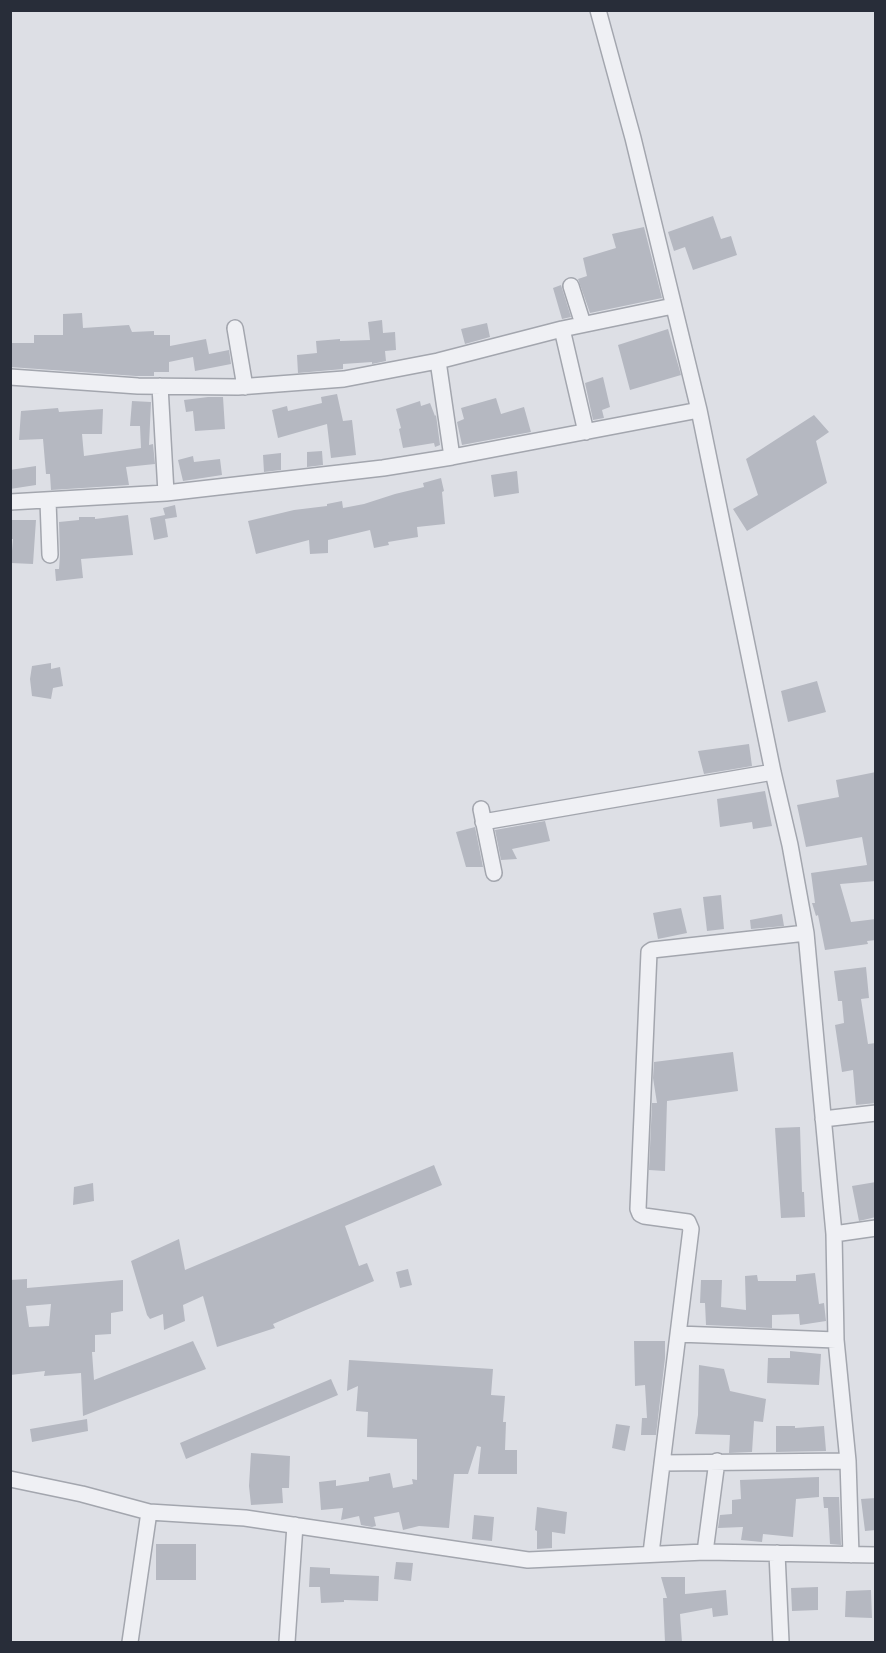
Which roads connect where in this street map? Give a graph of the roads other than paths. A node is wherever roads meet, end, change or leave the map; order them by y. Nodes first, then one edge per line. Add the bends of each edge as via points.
1 (598, 10) edge
2 (571, 286) dead end
3 (673, 306) junction
4 (583, 324) junction
5 (235, 328) dead end
6 (562, 329) junction
7 (438, 362) junction
8 (10, 377) edge
9 (160, 386) junction
10 (244, 387) junction
11 (699, 410) junction
12 (586, 432) junction
13 (452, 457) junction
14 (166, 493) junction
15 (48, 501) junction
16 (10, 502) edge
17 (50, 555) dead end
18 (773, 772) junction
19 (494, 873) dead end
20 (807, 933) junction
21 (876, 1113) edge
22 (823, 1119) junction
23 (876, 1228) edge
24 (834, 1234) junction
25 (678, 1334) junction
26 (836, 1340) junction
27 (717, 1461) junction
28 (848, 1461) junction
29 (662, 1463) junction
30 (10, 1479) edge
31 (149, 1512) junction
32 (295, 1524) junction
33 (705, 1552) junction
34 (651, 1553) junction
35 (777, 1553) junction
36 (851, 1555) junction
37 (876, 1555) edge
38 (130, 1642) edge
39 (287, 1642) edge
40 (781, 1642) edge

1 - 3 street
2 - 4 street
3 - 4 street
3 - 11 street
4 - 6 street
5 - 10 street
6 - 7 street
6 - 12 street
7 - 10 street via 344,379
7 - 13 street
8 - 9 street
9 - 10 street
9 - 14 street
11 - 12 street
11 - 18 street
12 - 13 street
13 - 14 street
14 - 15 street
15 - 16 street
15 - 17 street
18 - 19 street via 482,816
18 - 20 street
20 - 22 street
20 - 25 street via 649,952 638,1209 644,1216 687,1221 691,1225
21 - 22 street
22 - 24 street
23 - 24 street
24 - 26 street
25 - 26 street
25 - 29 street
26 - 28 street
27 - 28 street
27 - 29 street
27 - 33 street
28 - 36 street
29 - 34 street
30 - 31 street
31 - 32 street
31 - 38 street
32 - 34 street via 528,1560
32 - 39 street
33 - 34 street
33 - 35 street
35 - 36 street
35 - 40 street
36 - 37 street

